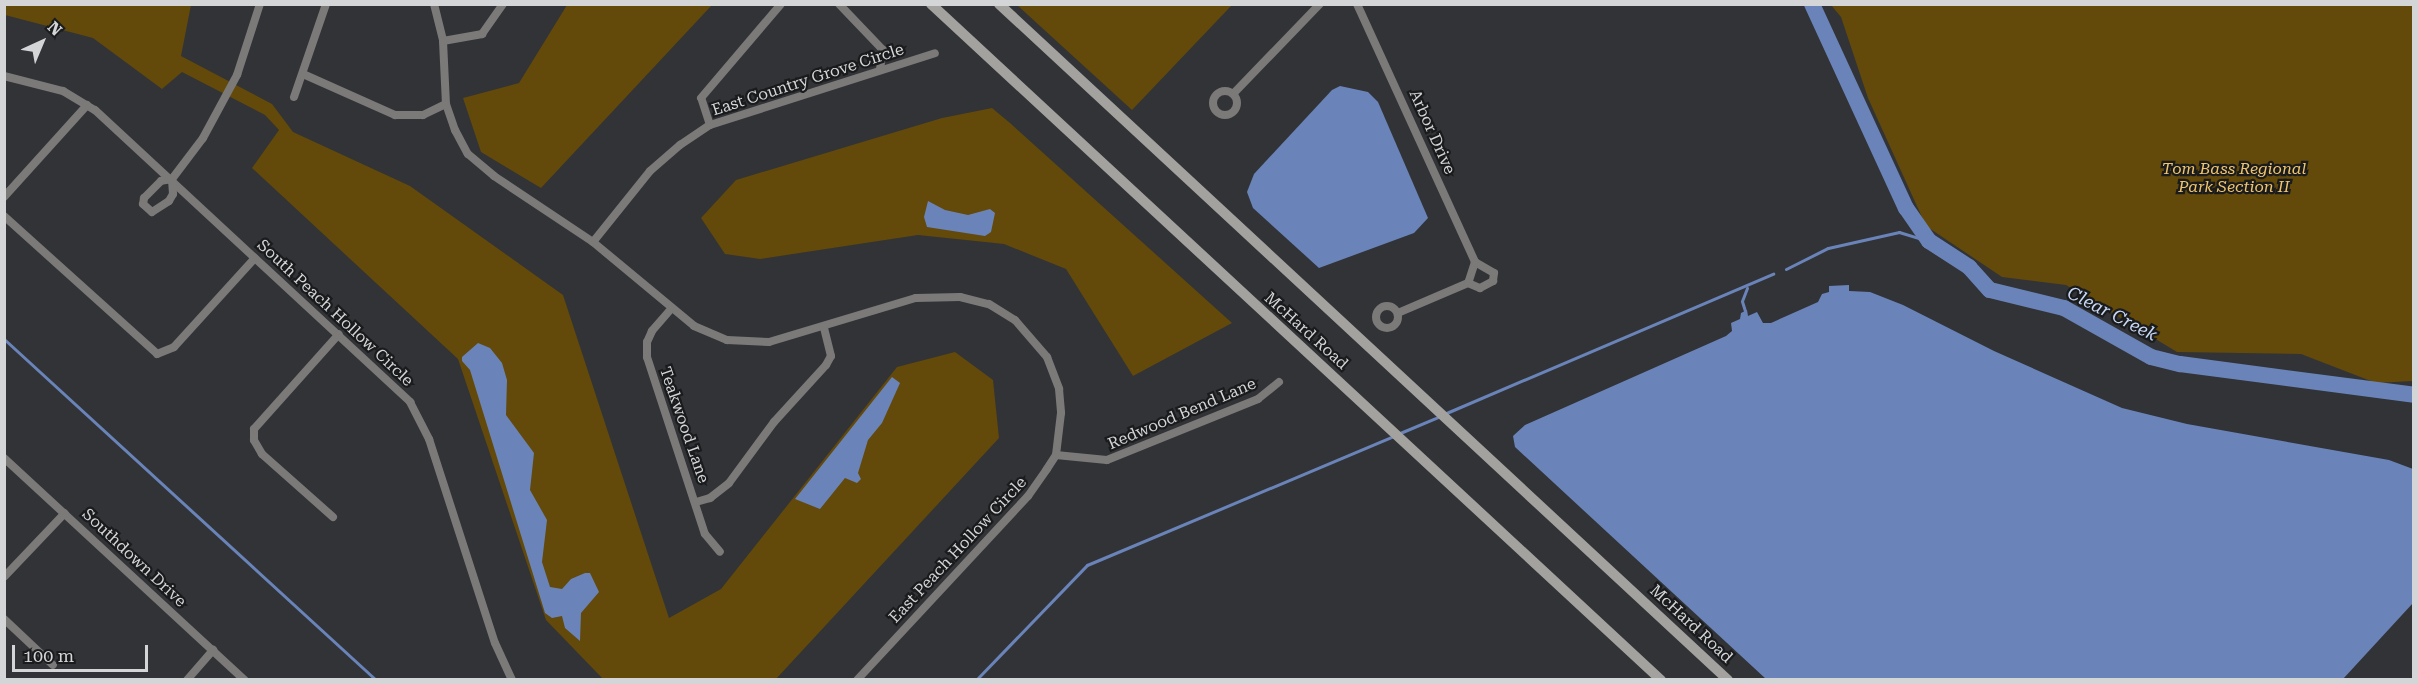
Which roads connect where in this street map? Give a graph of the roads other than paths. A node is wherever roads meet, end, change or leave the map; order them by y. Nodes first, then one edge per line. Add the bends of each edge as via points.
1 (260, 4) edge
2 (326, 4) edge
3 (434, 4) edge
4 (503, 4) edge
5 (781, 4) edge
6 (839, 4) edge
7 (931, 4) edge
8 (999, 4) edge
9 (1320, 4) edge
10 (1357, 4) edge
11 (443, 41) junction
12 (935, 53) dead end
13 (879, 70) junction
14 (303, 74) junction
15 (4, 76) edge
16 (1233, 94) dead end
17 (294, 97) dead end
18 (447, 104) junction
19 (87, 105) junction
20 (710, 125) junction
21 (172, 179) junction
22 (4, 197) edge
23 (4, 216) edge
24 (593, 242) junction
25 (255, 258) junction
26 (1475, 262) junction
27 (1468, 283) junction
28 (671, 309) junction
29 (1398, 313) dead end
30 (824, 327) junction
31 (339, 334) junction
32 (1279, 382) dead end
33 (1056, 455) junction
34 (4, 458) edge
35 (696, 502) junction
36 (65, 513) junction
37 (333, 517) dead end
38 (720, 552) dead end
39 (4, 578) edge
40 (4, 619) edge
41 (213, 650) junction
42 (53, 665) dead end
43 (187, 680) edge
44 (245, 680) edge
45 (512, 680) edge
46 (856, 680) edge
47 (1661, 680) edge
48 (1728, 680) edge

1 - 21 street via 237,75 203,138
2 - 14 street
3 - 11 street, East Peach Hollow Circle
4 - 11 street via 482,34
5 - 20 street via 701,98
6 - 13 street via 883,50
7 - 47 main road, McHard Road
8 - 48 main road, McHard Road
9 - 16 street
10 - 26 street, Arbor Drive
11 - 18 street, East Peach Hollow Circle
12 - 13 street, East Country Grove Circle
13 - 20 street, East Country Grove Circle
14 - 17 street
14 - 18 street via 395,115 423,115
15 - 19 street, South Peach Hollow Circle via 63,91
18 - 24 street, East Peach Hollow Circle via 455,130 479,165
19 - 21 street, South Peach Hollow Circle
19 - 22 street
20 - 24 street, East Country Grove Circle via 650,171
21 - 21 street via 161,181 144,198 143,204 152,212 169,201 173,194
21 - 25 street, South Peach Hollow Circle
23 - 25 street via 157,354 174,347
24 - 28 street, East Peach Hollow Circle
25 - 31 street, South Peach Hollow Circle
26 - 27 street, Arbor Drive
26 - 27 street via 1494,273 1493,281 1480,288
27 - 29 street
28 - 30 street, East Peach Hollow Circle via 711,336 746,343 769,342
28 - 35 street, Teakwood Lane via 646,342 647,357
30 - 33 street, East Peach Hollow Circle via 929,296 973,299 1000,310 1037,342 1054,373 1061,413
30 - 35 street via 831,356 826,365 774,422 722,491
31 - 37 street via 254,429 254,440 262,454
31 - 45 street, South Peach Hollow Circle via 398,388 423,425 495,643
32 - 33 street, Redwood Bend Lane via 1258,399 1107,460
33 - 46 street, East Peach Hollow Circle via 1028,496
34 - 36 street, Southdown Drive
35 - 38 street, Teakwood Lane via 705,534
36 - 39 street
36 - 41 street, Southdown Drive
40 - 42 street
41 - 43 street
41 - 44 street, Southdown Drive

